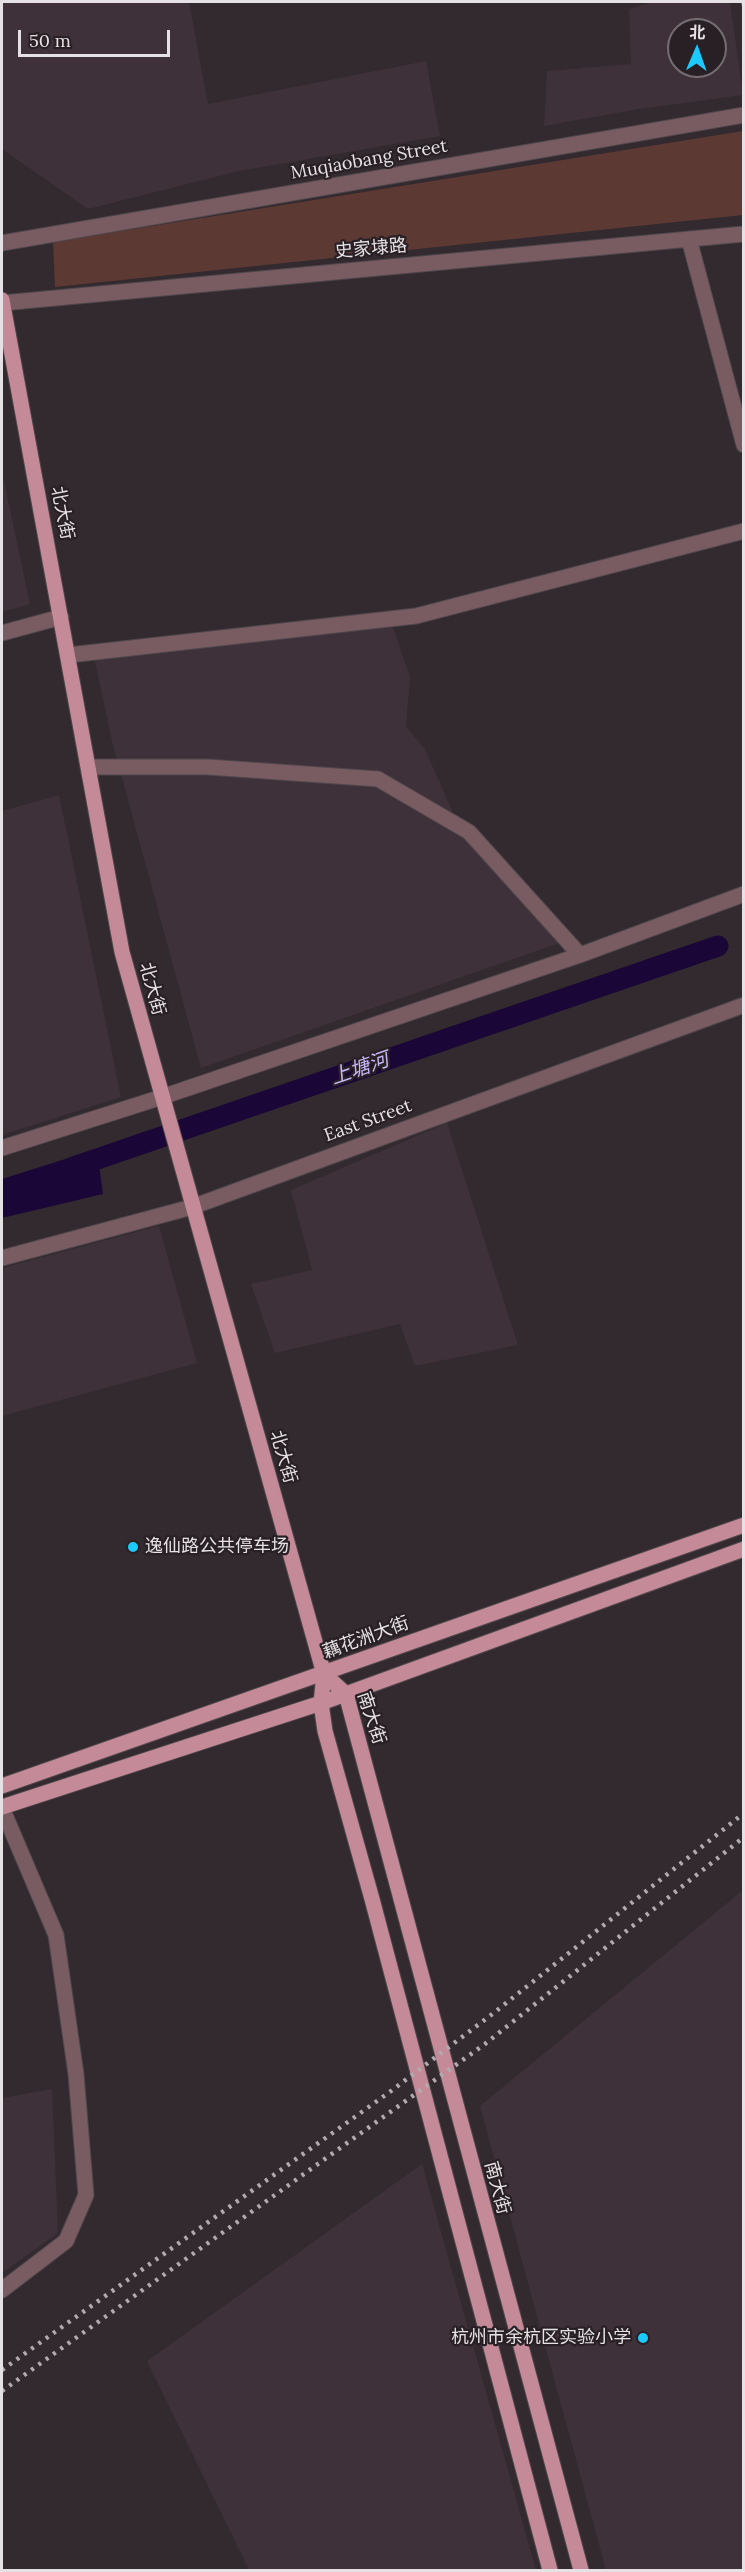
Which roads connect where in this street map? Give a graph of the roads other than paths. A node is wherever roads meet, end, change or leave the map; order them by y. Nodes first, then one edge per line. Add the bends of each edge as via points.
1 (744, 115) edge
2 (744, 234) edge
3 (688, 239) junction
4 (2, 243) edge
5 (2, 302) edge
6 (744, 444) edge
7 (744, 531) edge
8 (62, 617) junction
9 (2, 633) edge
10 (69, 655) junction
11 (89, 767) junction
12 (744, 894) edge
13 (580, 955) junction
14 (744, 1005) edge
15 (162, 1097) junction
16 (2, 1148) edge
17 (192, 1206) junction
18 (2, 1258) edge
19 (744, 1525) edge
20 (744, 1549) edge
21 (324, 1674) junction
22 (346, 1694) junction
23 (321, 1703) junction
24 (2, 1786) edge
25 (2, 1807) edge
26 (2, 2290) edge
27 (550, 2571) edge
28 (581, 2571) edge

1 - 4 street, Muqiaobang Street
2 - 3 street, 史家埭路
3 - 5 street, 史家埭路
3 - 6 street
5 - 8 main road, 北大街
7 - 10 street via 416,616
8 - 9 street
8 - 10 main road, 北大街
10 - 11 main road, 北大街
11 - 13 street via 208,767 378,779 469,832
11 - 15 main road, 北大街 via 122,952
12 - 13 street
13 - 15 street
14 - 17 street, East Street
15 - 16 street
15 - 17 main road, 北大街
17 - 18 street, East Street
17 - 21 main road, 北大街
19 - 21 main road, 藕花洲大街
20 - 22 main road
21 - 22 main road, 南大街
21 - 23 main road
21 - 24 main road, 藕花洲大街
22 - 23 main road
22 - 28 main road, 南大街
23 - 25 main road
23 - 27 main road via 325,1731
25 - 26 street via 56,1935 76,2074 86,2195 66,2241

